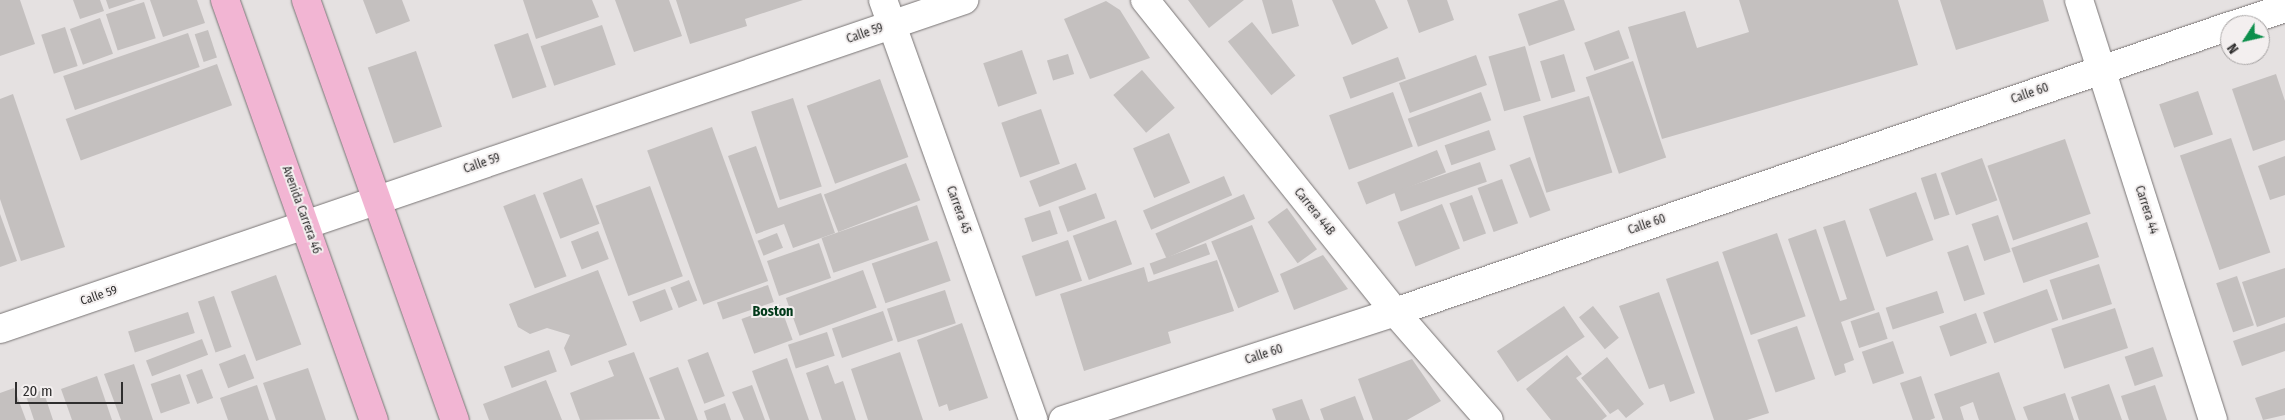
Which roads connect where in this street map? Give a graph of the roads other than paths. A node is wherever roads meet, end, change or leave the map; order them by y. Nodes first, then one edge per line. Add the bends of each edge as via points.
1 (225, 0) edge
2 (306, 0) edge
3 (964, 0) edge
4 (1145, 0) edge
5 (2079, 0) edge
6 (2285, 8) edge
7 (887, 12) edge
8 (2264, 15) edge
9 (2220, 29) edge
10 (2101, 70) junction
11 (378, 200) junction
12 (306, 224) junction
13 (1395, 312) junction
14 (0, 329) edge
15 (374, 420) edge
16 (455, 420) edge
17 (1033, 420) edge
18 (1063, 420) edge
19 (1489, 420) edge
20 (2213, 420) edge

1 - 12 main road, Avenida Carrera 46
2 - 11 main road
3 - 7 street, Calle 59
4 - 13 street, Carrera 44B
5 - 10 street, Carrera 44
6 - 8 street
7 - 11 street, Calle 59
7 - 17 street, Carrera 45
9 - 10 street, Calle 60
10 - 13 street, Calle 60
10 - 20 street, Carrera 44
11 - 12 street, Calle 59
11 - 16 main road
12 - 14 street, Calle 59
12 - 15 main road, Avenida Carrera 46
13 - 18 street, Calle 60
13 - 19 street, Carrera 44B

